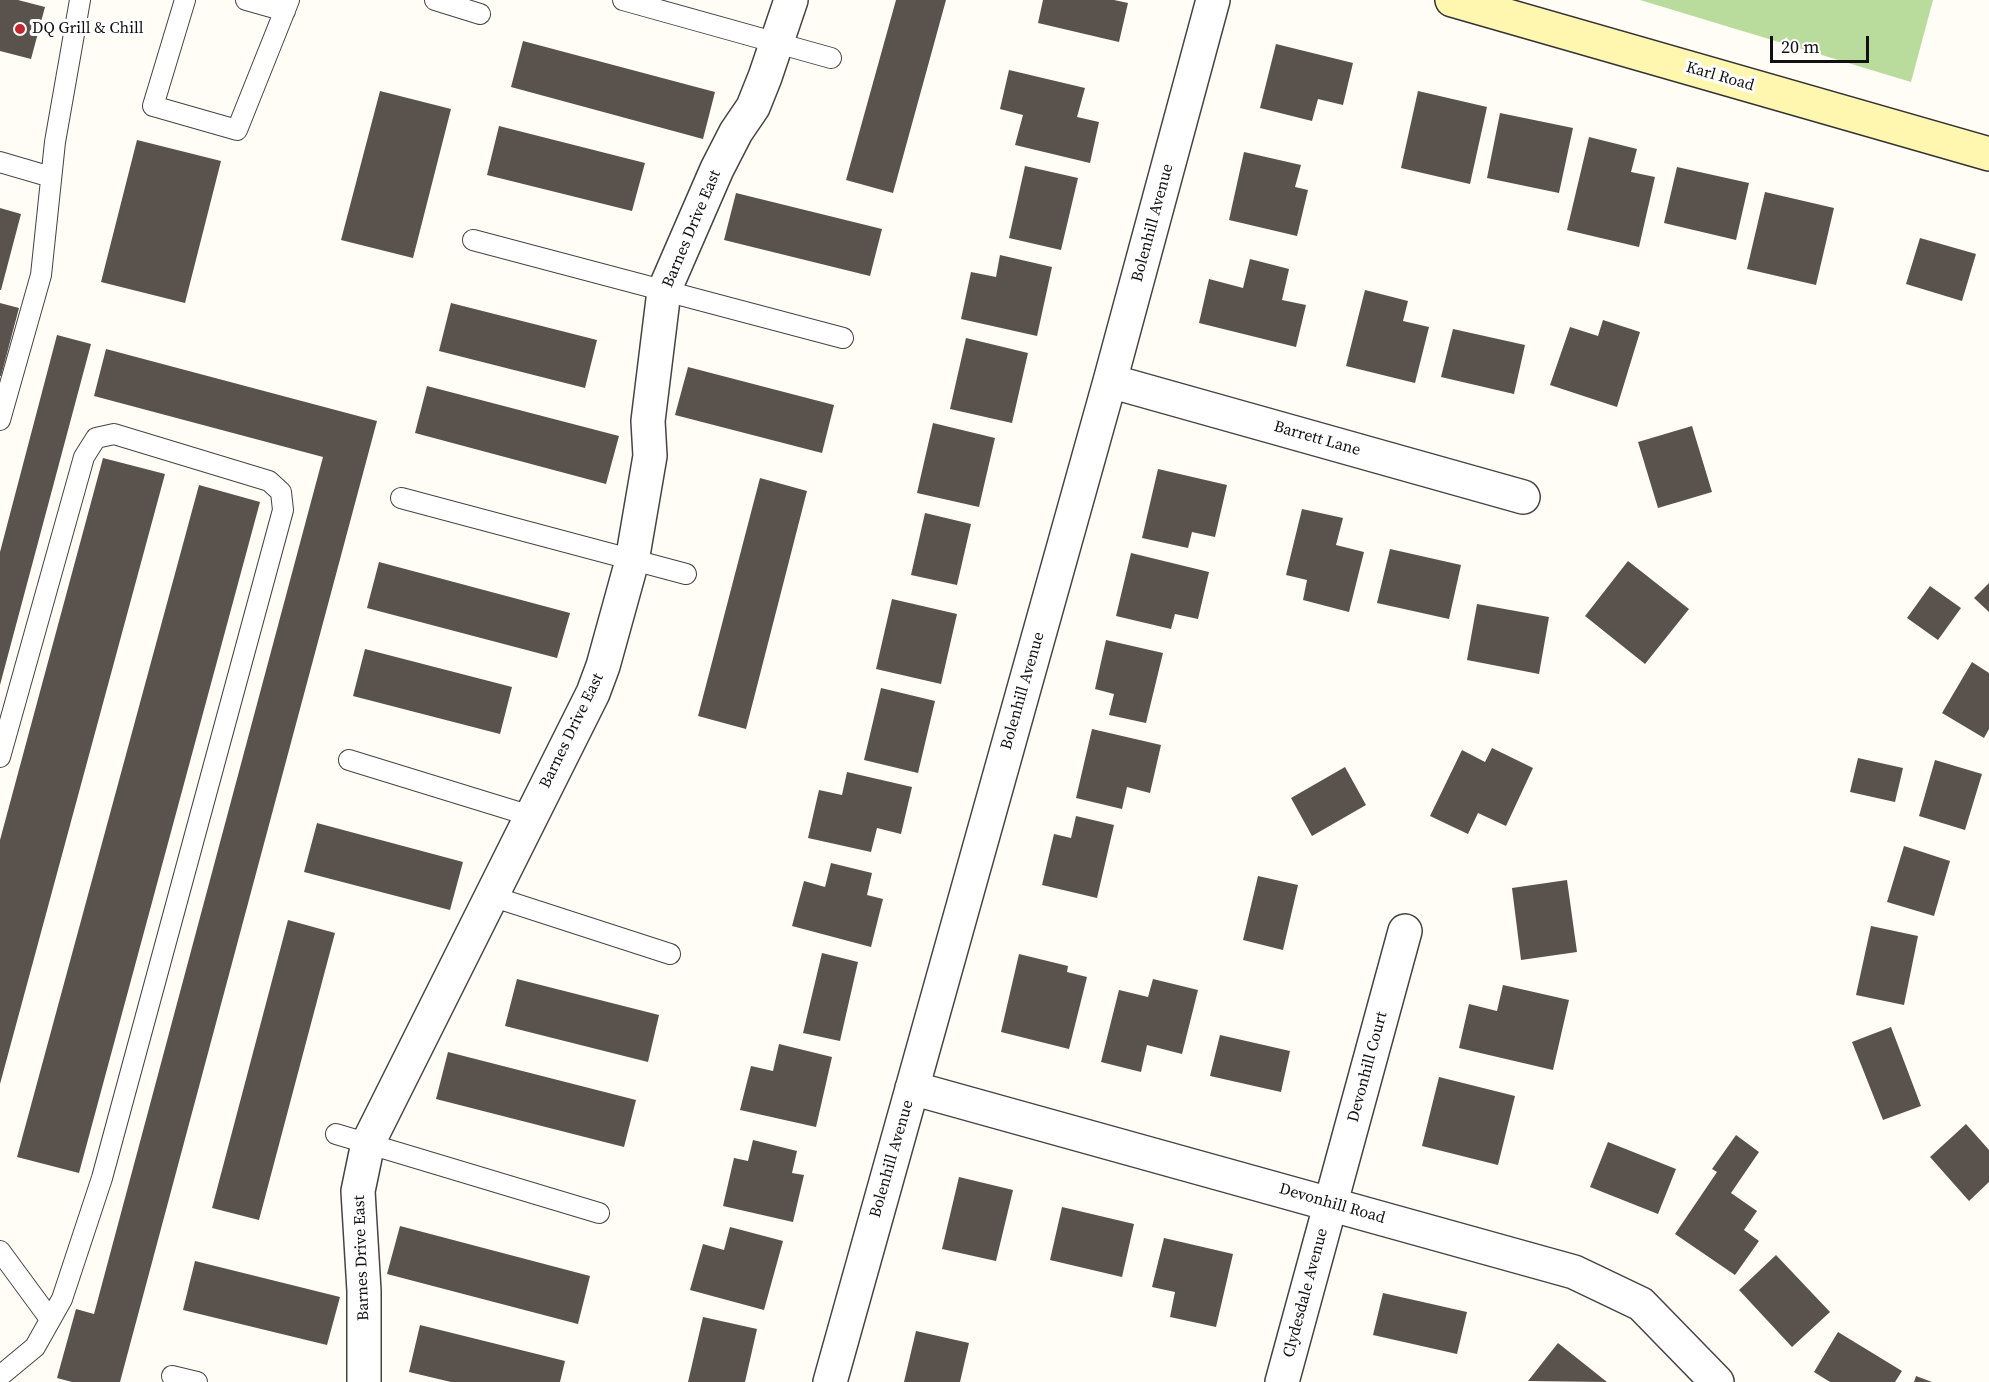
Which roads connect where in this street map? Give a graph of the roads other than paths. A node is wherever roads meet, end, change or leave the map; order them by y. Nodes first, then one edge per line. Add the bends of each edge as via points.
1 (80, 0) edge
2 (185, 0) edge
3 (246, 0) edge
4 (435, 0) edge
5 (623, 0) edge
6 (791, 0) edge
7 (1213, 0) edge
8 (1452, 0) edge
9 (287, 6) edge
10 (480, 14) dead end
11 (777, 43) junction
12 (831, 58) dead end
13 (1989, 154) edge
14 (0, 162) edge
15 (51, 177) junction
16 (473, 240) dead end
17 (664, 291) junction
18 (843, 338) dead end
19 (1110, 381) junction
20 (0, 420) edge
21 (1523, 497) dead end
22 (401, 498) dead end
23 (632, 561) junction
24 (686, 574) dead end
25 (0, 757) edge
26 (349, 760) dead end
27 (531, 816) junction
28 (491, 896) junction
29 (1405, 931) dead end
30 (670, 954) dead end
31 (912, 1088) junction
32 (336, 1134) dead end
33 (368, 1143) junction
34 (1331, 1203) junction
35 (599, 1213) dead end
36 (0, 1251) edge
37 (50, 1319) junction
38 (172, 1376) dead end
39 (0, 1377) edge
40 (197, 1382) edge
41 (364, 1382) edge
42 (830, 1382) edge
43 (1282, 1382) edge
44 (1717, 1382) edge

1 - 15 lane
2 - 9 lane via 153,106 237,130
3 - 9 lane
4 - 10 lane
5 - 11 lane
6 - 11 street, Barnes Drive East
7 - 19 street, Bolenhill Avenue
8 - 13 street, Karl Road
11 - 12 lane
11 - 17 street, Barnes Drive East via 753,107 717,169
14 - 15 lane
15 - 20 lane via 41,275
16 - 17 lane
17 - 18 lane
17 - 23 street, Barnes Drive East via 648,421 650,456
19 - 21 street, Barrett Lane
19 - 31 street, Bolenhill Avenue
22 - 23 lane
23 - 24 lane
23 - 27 street, Barnes Drive East via 593,693
25 - 37 lane via 84,457 96,438 114,434 269,481 281,492 283,510 102,1178 62,1299
26 - 27 lane
27 - 28 street, Barnes Drive East
28 - 30 lane
28 - 33 street, Barnes Drive East
29 - 34 street, Devonhill Court
31 - 34 street, Devonhill Road
31 - 42 street, Bolenhill Avenue
32 - 33 lane
33 - 35 lane
33 - 41 street, Barnes Drive East via 358,1191
34 - 43 street, Clydesdale Avenue
34 - 44 street, Devonhill Road via 1574,1272 1641,1304
36 - 37 lane
37 - 39 lane via 34,1347
38 - 40 lane

